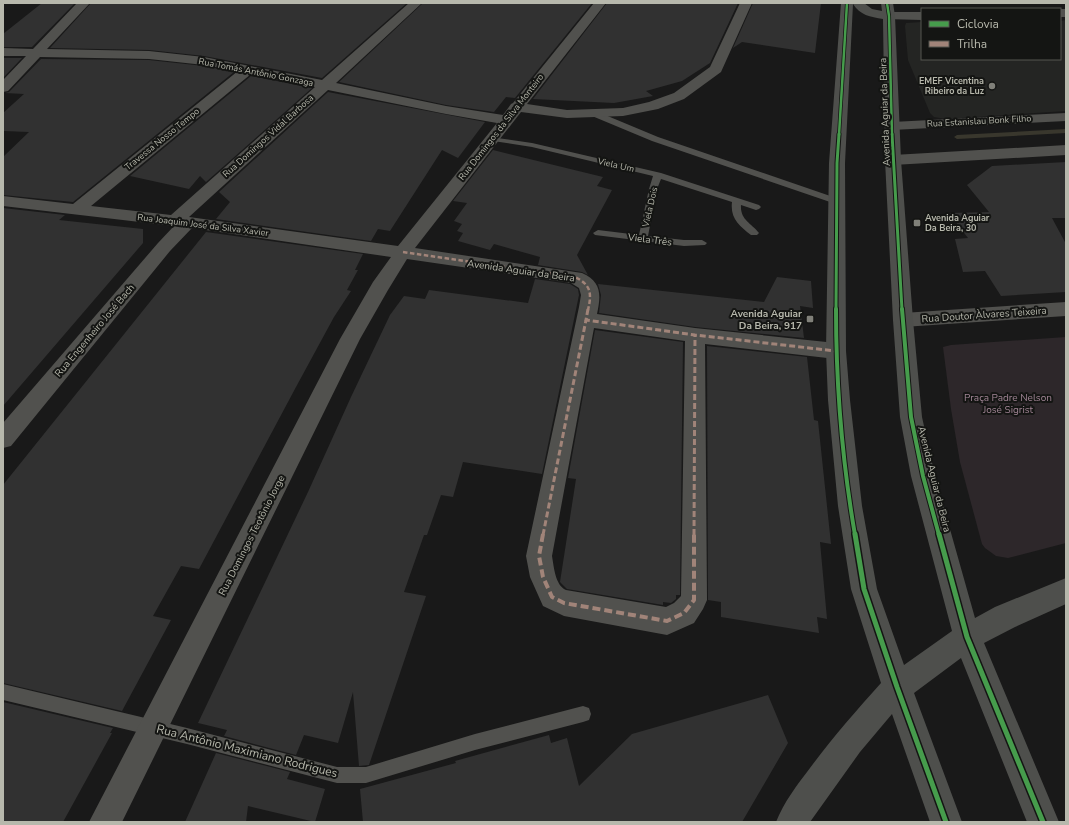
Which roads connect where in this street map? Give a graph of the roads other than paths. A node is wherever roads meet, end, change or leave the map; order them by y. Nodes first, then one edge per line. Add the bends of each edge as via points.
1 (84, 3) edge
2 (416, 3) edge
3 (600, 3) edge
4 (746, 3) edge
5 (847, 3) edge
6 (858, 3) edge
7 (888, 10) edge
8 (921, 16) edge
9 (3, 52) edge
10 (37, 53) junction
11 (248, 70) junction
12 (324, 85) junction
13 (3, 88) edge
14 (511, 114) junction
15 (595, 114) junction
16 (1066, 117) edge
17 (892, 126) junction
18 (493, 138) junction
19 (1066, 150) edge
20 (893, 160) junction
21 (658, 175) junction
22 (3, 201) edge
23 (737, 201) junction
24 (836, 201) junction
25 (756, 207) dead end
26 (78, 209) junction
27 (181, 221) junction
28 (598, 233) dead end
29 (754, 233) dead end
30 (643, 239) junction
31 (702, 243) dead end
32 (403, 252) junction
33 (1066, 309) edge
34 (586, 320) junction
35 (903, 320) junction
36 (695, 335) junction
37 (836, 351) junction
38 (3, 439) edge
39 (1061, 598) edge
40 (966, 637) junction
41 (898, 688) junction
42 (3, 692) edge
43 (583, 714) dead end
44 (153, 728) junction
45 (799, 816) edge
46 (105, 822) edge
47 (946, 822) edge
48 (1043, 822) edge

1 - 10 street
2 - 12 street, Rua Domingos Vidal Barbosa
3 - 14 street, Rua Domingos da Silva Monteiro
4 - 15 street, Rua Tomás Antônio Gonzaga via 716,69 701,81 678,96 653,106
5 - 24 main road
6 - 7 main road via 862,10 869,13
7 - 8 street
7 - 17 main road, Avenida Aguiar da Beira
9 - 10 street, Rua Tomás Antônio Gonzaga
10 - 11 street, Rua Tomás Antônio Gonzaga via 149,55
10 - 13 street
11 - 12 street, Rua Tomás Antônio Gonzaga
11 - 26 street, Travessa Nosso Tempo
12 - 14 street, Rua Tomás Antônio Gonzaga via 446,110
12 - 27 street, Rua Domingos Vidal Barbosa
14 - 15 street, Rua Tomás Antônio Gonzaga
14 - 18 street, Rua Domingos da Silva Monteiro
15 - 24 lane via 655,139
16 - 17 street, Rua Estanislau Bonk Filho
17 - 20 main road, Avenida Aguiar da Beira
18 - 21 lane, Viela Um
18 - 32 street, Rua Domingos da Silva Monteiro
19 - 20 street
20 - 35 main road, Avenida Aguiar da Beira
21 - 23 lane, Viela Um
21 - 30 lane, Viela Dois
22 - 26 street, Rua Joaquim José da Silva Xavier
23 - 25 lane, Viela Um
23 - 29 lane via 736,216
24 - 37 main road
26 - 27 street, Rua Joaquim José da Silva Xavier
27 - 32 street, Rua Joaquim José da Silva Xavier
27 - 38 street, Rua Engenheiro José Bach via 164,247
28 - 30 lane, Viela Três
30 - 31 lane, Viela Três
32 - 34 street, Avenida Aguiar da Beira via 583,279 591,291
32 - 44 street, Rua Domingos Teotônio Jorge via 350,339
33 - 35 street, Rua Doutor Àlvares Teixeira
34 - 36 street
34 - 36 street, Avenida Aguiar da Beira via 539,556 543,577 552,597 564,604 667,621 684,613 694,600
35 - 40 main road, Avenida Aguiar da Beira via 911,417 923,476
36 - 37 street
37 - 41 main road via 850,506 864,589
39 - 40 main road via 1005,617
40 - 41 main road
40 - 48 main road, Avenida Aguiar da Beira
41 - 45 main road via 849,740
41 - 47 main road
42 - 44 lane, Rua Antônio Maximiano Rodrigues
43 - 44 lane, Rua Antônio Maximiano Rodrigues via 475,742 366,776 338,775
44 - 46 street, Rua Domingos Teotônio Jorge

